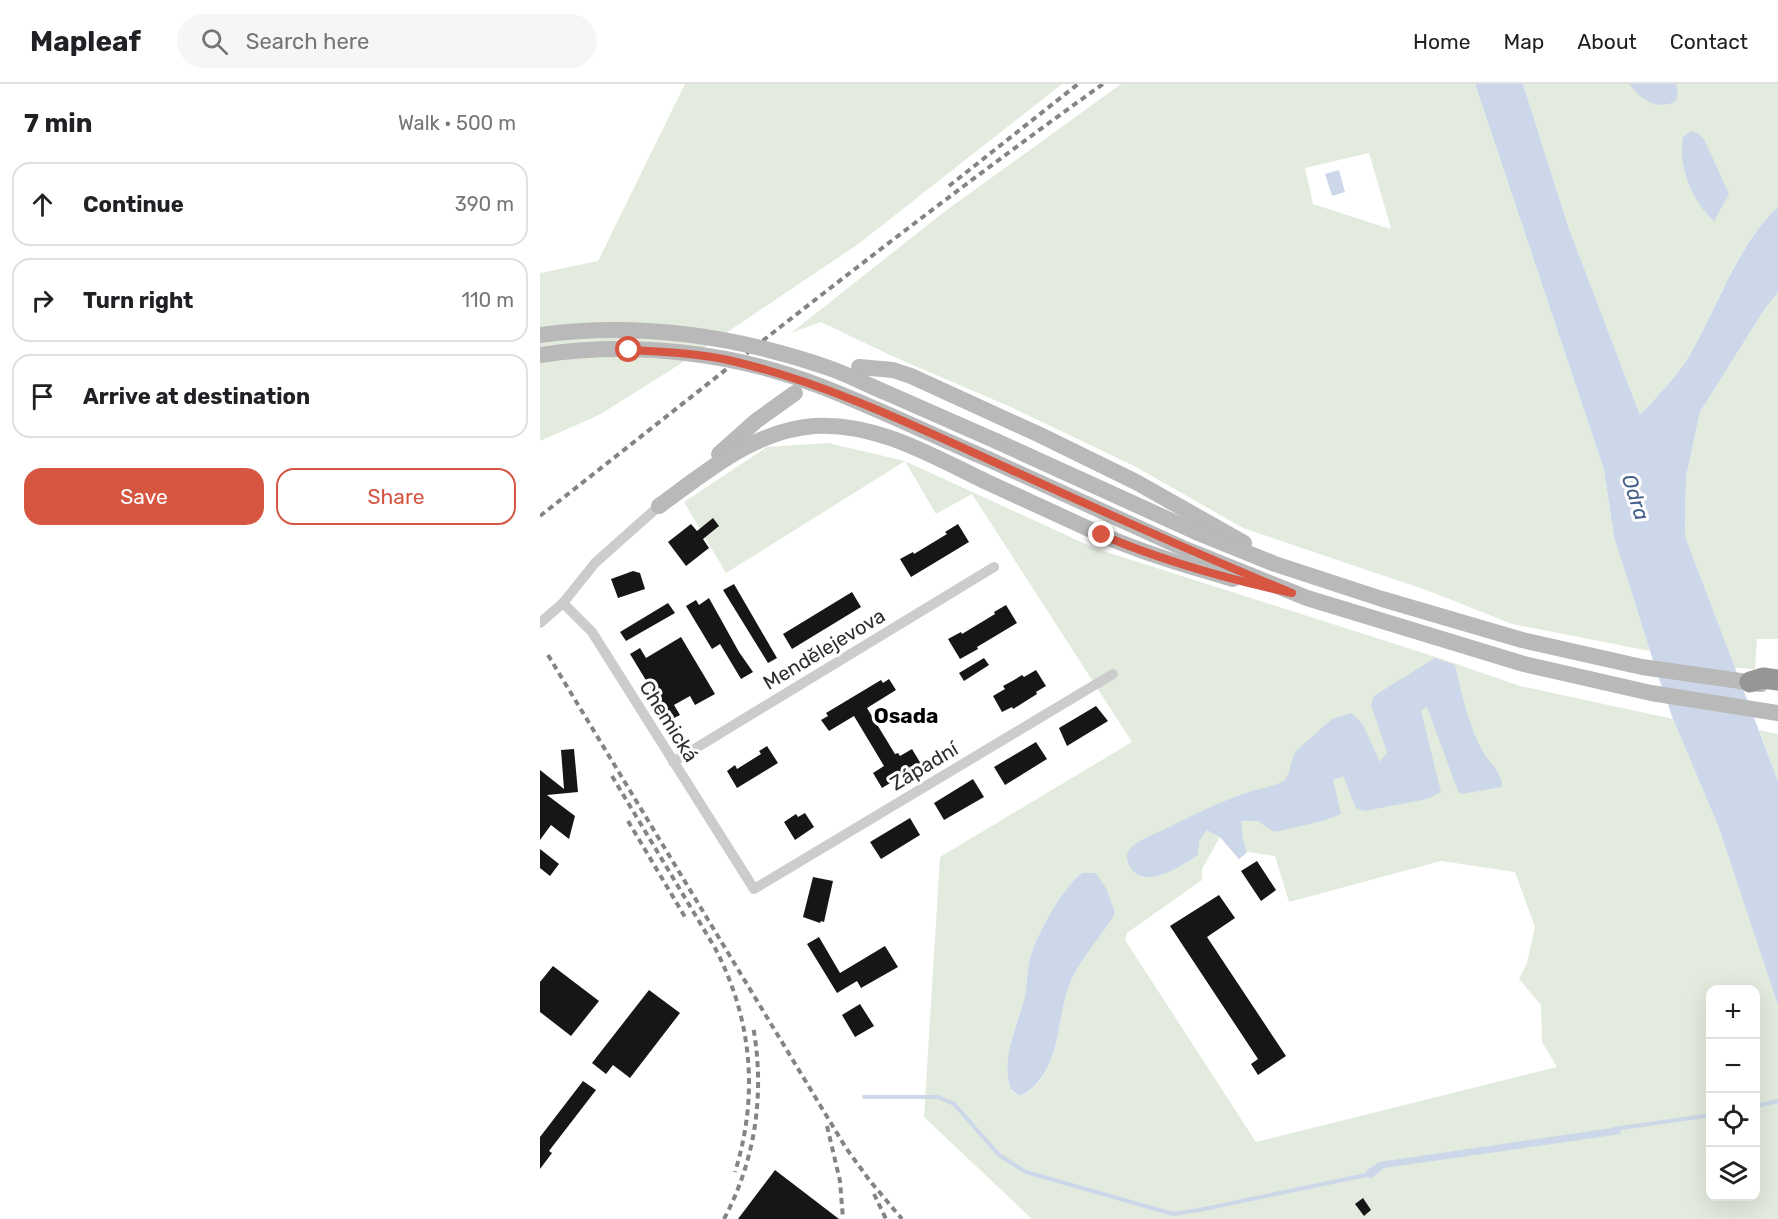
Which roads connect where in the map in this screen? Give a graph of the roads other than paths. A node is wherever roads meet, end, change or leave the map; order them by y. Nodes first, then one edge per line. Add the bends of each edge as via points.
1 (540, 335) edge
2 (540, 355) edge
3 (859, 367) dead end
4 (795, 393) dead end
5 (659, 506) junction
6 (1275, 564) junction
7 (994, 567) dead end
8 (1292, 593) junction
9 (563, 603) junction
10 (540, 623) edge
11 (1113, 674) dead end
12 (1778, 680) edge
13 (1750, 682) junction
14 (1778, 686) edge
15 (1778, 713) edge
16 (673, 762) junction
17 (754, 889) joint

1 - 6 main road, bridge via 583,330 686,334 737,342 831,369
2 - 8 main road, bridge via 583,351 677,352 782,373 820,386
3 - 6 main road via 911,376 1040,435 1136,482 1239,539
4 - 5 main road via 756,421
5 - 8 main road via 723,459 760,439 813,426 871,431 1143,552 1240,582
5 - 9 street via 595,563
6 - 13 main road via 1522,640 1642,667
7 - 16 street, Mendělejevova
8 - 15 main road via 1524,664 1651,693
9 - 10 street
9 - 16 street, Chemická via 592,632
11 - 17 street, Západní
12 - 13 highway via 1763,678
13 - 14 main road
16 - 17 street, Chemická

